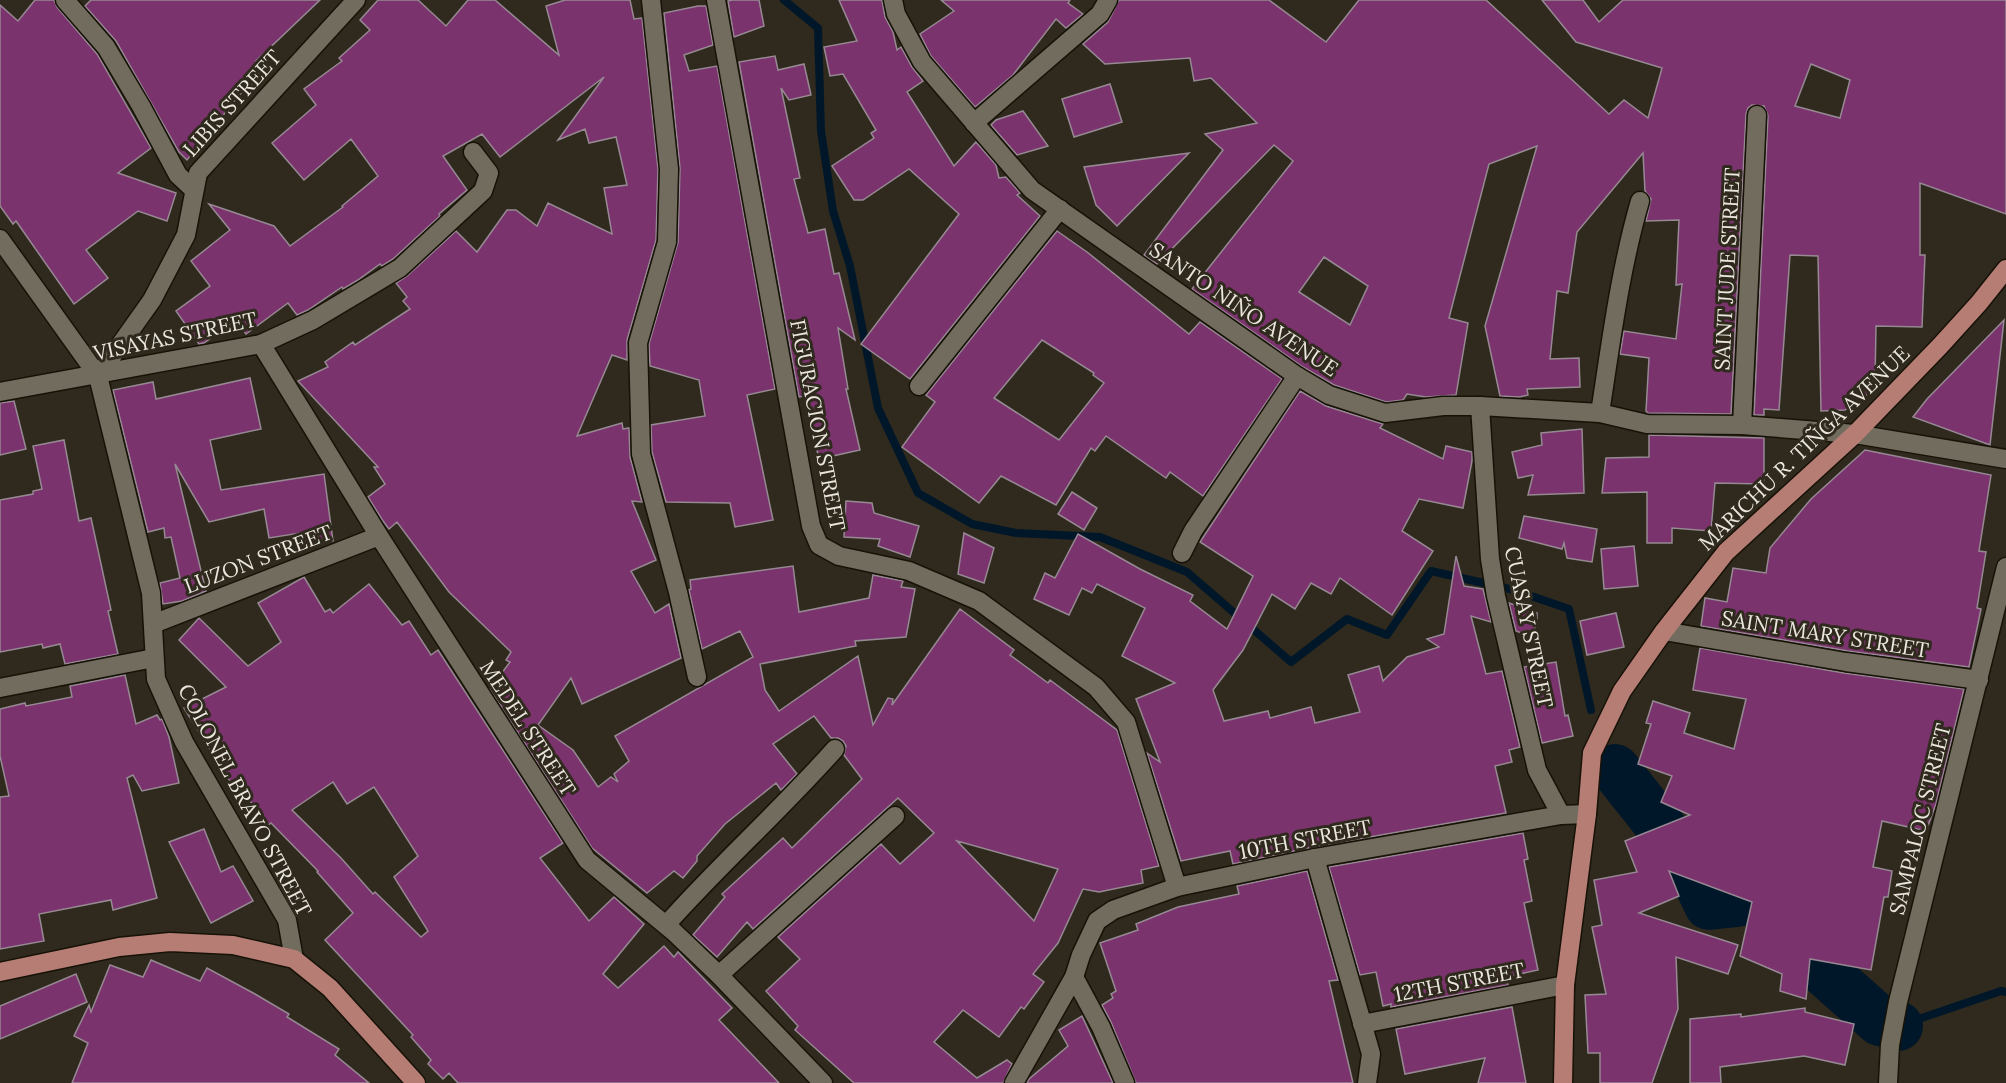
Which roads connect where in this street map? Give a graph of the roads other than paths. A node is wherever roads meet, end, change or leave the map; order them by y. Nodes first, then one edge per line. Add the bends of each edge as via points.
1 (65, 0) edge
2 (356, 0) edge
3 (651, 0) edge
4 (716, 0) edge
5 (894, 0) edge
6 (1108, 0) edge
7 (1757, 115) dead end
8 (974, 123) junction
9 (473, 152) dead end
10 (194, 190) junction
11 (1640, 201) dead end
12 (1060, 209) junction
13 (0, 239) edge
14 (2006, 269) edge
15 (261, 344) junction
16 (98, 376) junction
17 (1297, 376) junction
18 (919, 386) dead end
19 (0, 392) edge
20 (1480, 406) junction
21 (1600, 413) junction
22 (1742, 425) junction
23 (1855, 434) junction
24 (2006, 459) edge
25 (380, 536) junction
26 (1182, 553) dead end
27 (2006, 567) edge
28 (153, 624) junction
29 (1664, 631) junction
30 (154, 658) junction
31 (697, 677) dead end
32 (1979, 680) junction
33 (0, 688) edge
34 (835, 749) dead end
35 (1587, 814) junction
36 (1561, 815) junction
37 (895, 816) dead end
38 (1316, 858) junction
39 (1177, 887) junction
40 (666, 925) junction
41 (294, 959) junction
42 (0, 972) edge
43 (719, 975) junction
44 (1074, 977) junction
45 (1565, 984) junction
46 (1362, 1024) junction
47 (416, 1083) edge
48 (823, 1083) edge
49 (1014, 1083) edge
50 (1125, 1083) edge
51 (1367, 1083) edge
52 (1563, 1083) edge
53 (1888, 1083) edge

1 - 10 street via 106,47 178,175
2 - 10 street, LIBIS STREET via 198,173
3 - 31 street via 669,169 667,242 638,343 641,454
4 - 39 street, FIGURACION STREET via 811,526 819,545 838,556 909,571 979,601 1096,687 1126,722
5 - 8 street, SANTO NIÑO AVENUE via 896,14 922,62
6 - 8 street via 1100,14
7 - 22 street, SAINT JUDE STREET
8 - 12 street, SANTO NIÑO AVENUE via 1032,190
9 - 15 street, VISAYAS STREET via 489,173 483,191 400,268 313,320
10 - 16 street, LIBIS STREET via 182,244 152,300
11 - 21 street via 1623,269
12 - 17 street, SANTO NIÑO AVENUE
12 - 18 street
13 - 16 street, COLONEL BRAVO STREET
14 - 23 main road, MARICHU R. TIÑGA AVENUE via 1940,346
15 - 16 street, VISAYAS STREET
15 - 25 street, MEDEL STREET
16 - 19 street, VISAYAS STREET
16 - 28 street, COLONEL BRAVO STREET via 151,593
17 - 20 street, SANTO NIÑO AVENUE via 1329,395 1385,413
17 - 26 street
20 - 21 street, SANTO NIÑO AVENUE
20 - 36 street, CUASAY STREET via 1496,596 1537,770
21 - 22 street, SANTO NIÑO AVENUE via 1647,424
22 - 23 street, SANTO NIÑO AVENUE
23 - 24 street, SANTO NIÑO AVENUE
23 - 29 main road, MARICHU R. TIÑGA AVENUE via 1726,552
25 - 28 street, LUZON STREET
25 - 40 street, MEDEL STREET via 587,860
27 - 32 street, SAMPALOC STREET
28 - 30 street, COLONEL BRAVO STREET
29 - 32 street, SAINT MARY STREET
29 - 35 main road, MARICHU R. TIÑGA AVENUE via 1622,691 1592,753
30 - 33 street
30 - 41 street, COLONEL BRAVO STREET via 156,679 184,742 287,920
32 - 53 street, SAMPALOC STREET via 1898,1002
34 - 40 street
35 - 36 street, 10TH STREET
35 - 45 main road, MARICHU R. TIÑGA AVENUE
36 - 38 street, 10TH STREET
37 - 43 street
38 - 39 street, 10TH STREET
38 - 46 street
39 - 44 street, 10TH STREET via 1113,910 1097,921
40 - 43 street, MEDEL STREET
41 - 42 main road via 233,945 170,942 119,947
41 - 47 main road via 330,988
43 - 48 street, MEDEL STREET
44 - 49 street, 10TH STREET
44 - 50 street
45 - 46 street, 12TH STREET
45 - 52 main road, MARICHU R. TIÑGA AVENUE
46 - 51 street via 1371,1054

